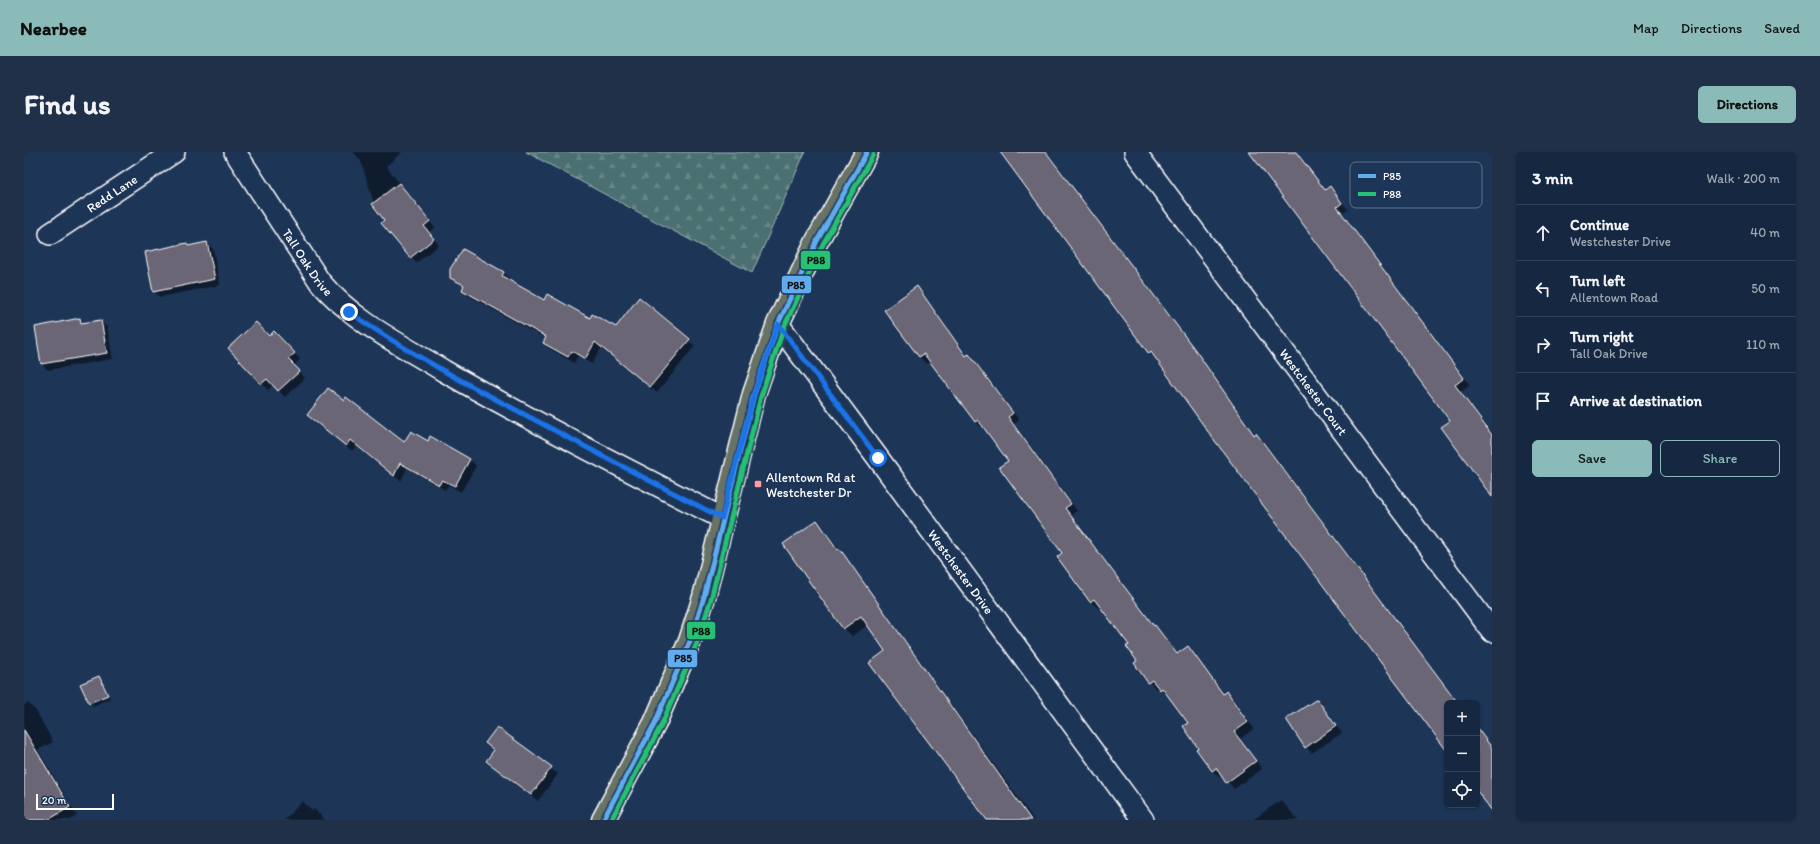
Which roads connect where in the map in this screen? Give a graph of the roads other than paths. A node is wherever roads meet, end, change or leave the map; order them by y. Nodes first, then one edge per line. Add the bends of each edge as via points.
1 (174, 152) edge
2 (236, 152) edge
3 (866, 152) edge
4 (1135, 152) edge
5 (50, 234) dead end
6 (778, 324) junction
7 (722, 518) junction
8 (1492, 631) edge
9 (603, 820) edge
10 (1143, 820) edge

1 - 5 street, Redd Lane
2 - 7 street, Tall Oak Drive via 320,282 349,312 478,390
3 - 6 main road via 817,241
4 - 8 street, Westchester Court
6 - 7 main road via 754,394
6 - 10 street, Westchester Drive
7 - 9 main road via 704,597 690,641 655,723

